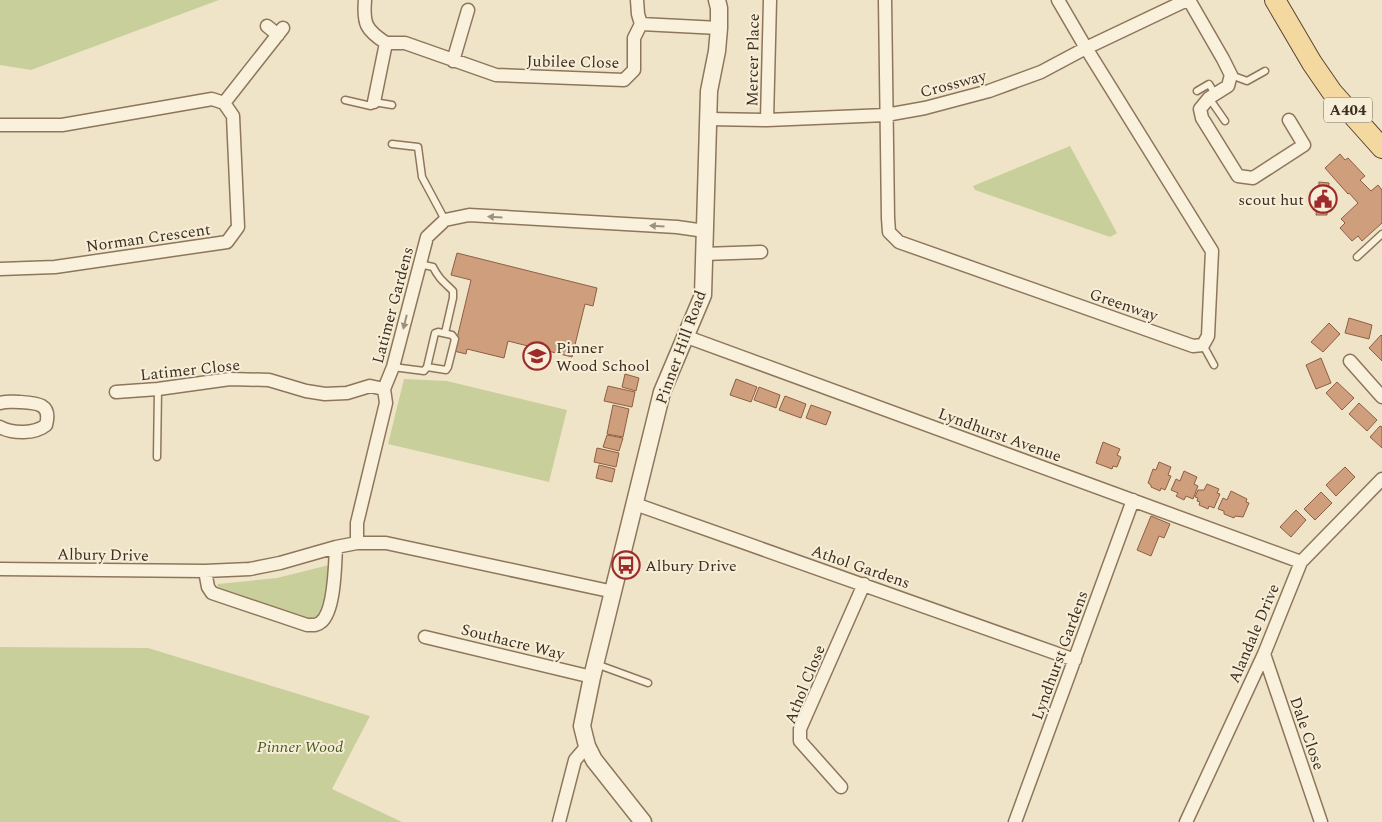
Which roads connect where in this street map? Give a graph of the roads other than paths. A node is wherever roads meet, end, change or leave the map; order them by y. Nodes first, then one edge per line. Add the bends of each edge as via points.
1 (365, 0) edge
2 (637, 0) edge
3 (716, 0) edge
4 (770, 0) edge
5 (885, 0) edge
6 (1058, 0) edge
7 (1188, 0) edge
8 (1275, 0) edge
9 (468, 10) dead end
10 (641, 24) junction
11 (267, 26) dead end
12 (719, 28) junction
13 (386, 43) junction
14 (1086, 48) junction
15 (453, 61) junction
16 (1265, 71) dead end
17 (1231, 75) junction
18 (1197, 91) dead end
19 (1212, 96) junction
20 (345, 100) dead end
21 (374, 102) junction
22 (224, 103) junction
23 (392, 105) dead end
24 (886, 114) junction
25 (708, 119) junction
26 (767, 120) junction
27 (1289, 120) dead end
28 (1225, 121) dead end
29 (0, 125) edge
30 (392, 144) dead end
31 (1382, 148) edge
32 (445, 220) junction
33 (706, 231) junction
34 (1382, 234) edge
35 (761, 252) dead end
36 (704, 254) junction
37 (1357, 257) dead end
38 (419, 264) junction
39 (0, 269) edge
40 (444, 333) junction
41 (686, 337) junction
42 (1202, 345) junction
43 (1350, 361) dead end
44 (1214, 365) dead end
45 (393, 367) junction
46 (427, 367) junction
47 (158, 389) junction
48 (384, 389) junction
49 (116, 392) dead end
50 (1382, 397) edge
51 (0, 403) edge
52 (0, 427) edge
53 (158, 457) dead end
54 (1382, 479) edge
55 (1133, 500) junction
56 (635, 504) junction
57 (357, 543) junction
58 (336, 547) junction
59 (1301, 562) junction
60 (0, 569) edge
61 (205, 571) junction
62 (864, 584) junction
63 (614, 592) junction
64 (425, 637) dead end
65 (1264, 654) junction
66 (1075, 660) junction
67 (594, 671) junction
68 (648, 683) dead end
69 (587, 746) junction
70 (841, 787) dead end
71 (559, 822) edge
72 (643, 822) edge
73 (1015, 822) edge
74 (1186, 822) edge
75 (1321, 822) edge

1 - 13 street via 364,16 371,34
2 - 10 street
3 - 12 street, Pinner Hill Road
4 - 26 street, Mercer Place
5 - 24 street, Greenway
6 - 14 street
7 - 14 street, Crossway
7 - 17 street
8 - 31 main road, A404 via 1332,92
9 - 15 street
10 - 12 street
10 - 15 street, Jubilee Close via 634,38 634,70 624,80 496,75
11 - 22 street via 281,31
12 - 25 street, Pinner Hill Road
13 - 15 street, Jubilee Close via 405,43
13 - 21 street
14 - 24 street, Crossway via 1041,72 988,91 924,108
14 - 42 street via 1212,251 1208,336
16 - 17 lane via 1247,81
17 - 19 street via 1228,86
18 - 19 lane via 1209,84
19 - 27 street via 1200,109 1202,118 1238,176 1253,178 1304,145
19 - 28 lane
20 - 21 lane via 372,106
21 - 23 lane
22 - 29 street via 212,99 62,125
22 - 39 street, Norman Crescent via 234,116 238,228 227,242 55,267
24 - 26 street, Crossway
24 - 42 street, Greenway via 889,232 899,242 1193,346
25 - 26 street, Crossway
25 - 33 street, Pinner Hill Road
30 - 32 lane via 418,147 422,177
33 -> 32 street via 469,215
32 - 38 street, Latimer Gardens via 427,237
33 - 36 street, Pinner Hill Road
34 - 37 lane
35 - 36 street
36 - 41 street, Pinner Hill Road via 703,295
38 - 40 lane via 433,267 435,274 453,292
38 -> 45 street, Latimer Gardens
40 - 46 lane via 434,335
40 - 46 lane via 455,339 448,367 443,370
41 - 55 street, Lyndhurst Avenue
41 - 56 street, Pinner Hill Road via 662,392
42 - 44 lane
43 - 50 street
45 - 46 lane via 424,372
45 - 48 street, Latimer Gardens
47 - 48 street, Latimer Close via 230,379 269,380 325,394 347,393 370,386
47 - 49 street, Latimer Close
47 - 53 lane
48 - 57 street, Latimer Gardens via 386,404 357,523
51 - 52 street via 36,403 44,407 48,418 46,424 34,431
54 - 59 street, Alandale Drive
55 - 59 street, Lyndhurst Avenue
55 - 66 street, Lyndhurst Gardens
56 - 62 street, Athol Gardens
56 - 63 street, Pinner Hill Road
57 - 58 street, Albury Drive
57 - 63 street, Albury Drive via 386,543 419,549
58 - 61 street, Albury Drive via 257,568
58 - 61 street via 330,608 321,622 314,626 212,593
59 - 65 street, Alandale Drive
60 - 61 street, Albury Drive
62 - 66 street, Athol Gardens
62 - 70 street, Athol Close via 800,729 800,742
63 - 67 street, Pinner Hill Road
64 - 67 street, Southacre Way
65 - 74 street, Alandale Drive
65 - 75 street, Dale Close
66 - 73 street, Lyndhurst Gardens
67 - 68 lane
67 - 69 street, Pinner Hill Road via 582,726
69 - 71 street via 575,760
69 - 72 street via 594,760

